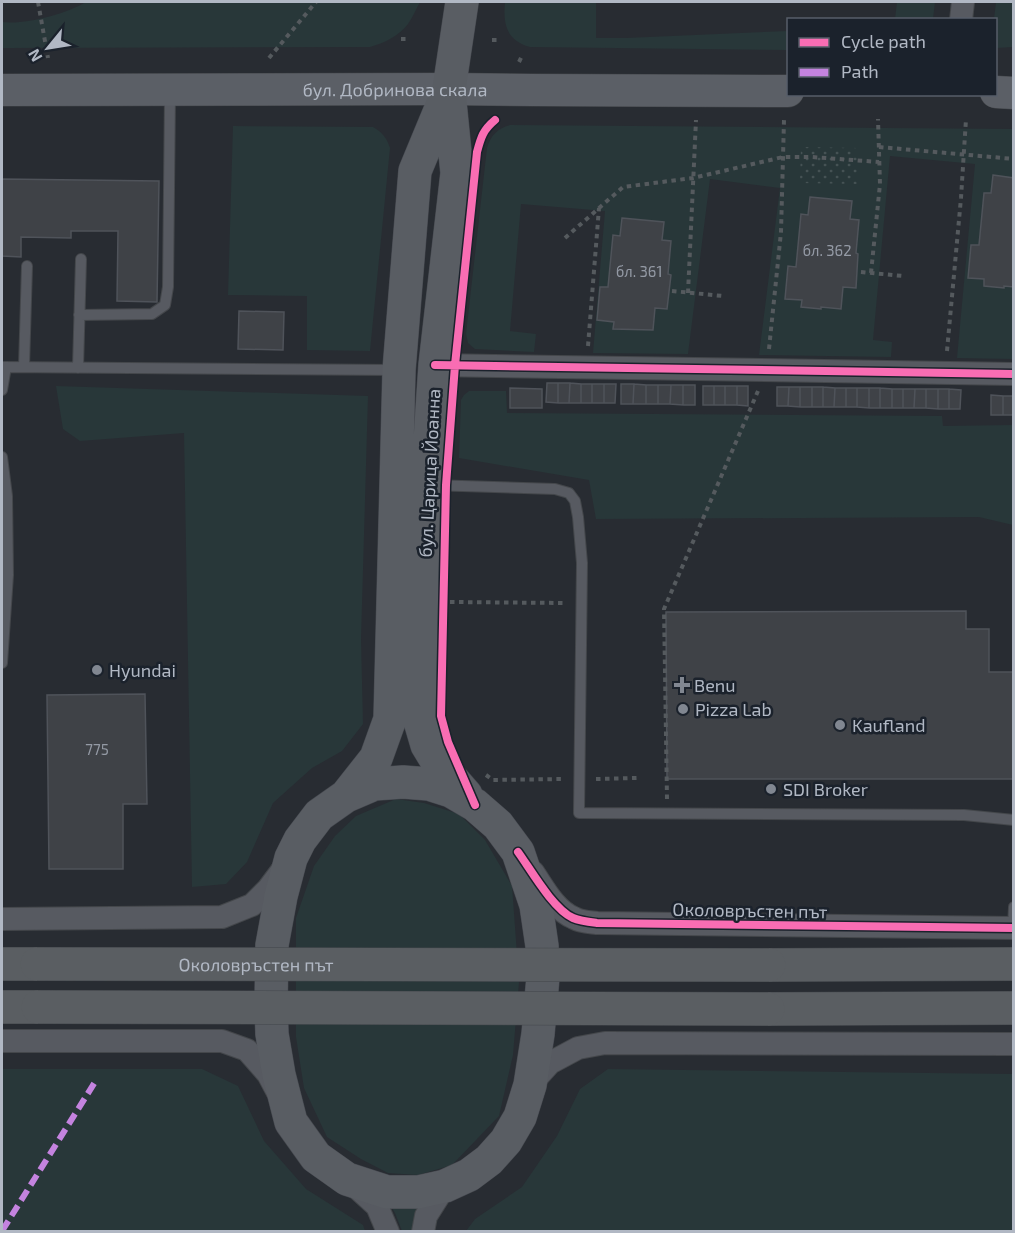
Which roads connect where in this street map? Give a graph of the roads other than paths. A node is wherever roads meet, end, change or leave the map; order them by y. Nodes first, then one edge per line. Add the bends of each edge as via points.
1 (462, 2) edge
2 (963, 2) edge
3 (961, 18) edge
4 (449, 89) junction
5 (2, 90) edge
6 (170, 90) junction
7 (997, 92) edge
8 (1014, 93) edge
9 (786, 105) edge
10 (81, 259) dead end
11 (27, 266) dead end
12 (79, 315) junction
13 (435, 365) junction
14 (4, 367) edge
15 (24, 368) junction
16 (78, 368) junction
17 (399, 370) junction
18 (1014, 374) edge
19 (2, 390) edge
20 (2, 457) edge
21 (427, 485) junction
22 (2, 663) edge
23 (346, 796) junction
24 (475, 805) junction
25 (1014, 820) edge
26 (518, 852) junction
27 (291, 858) junction
28 (2, 919) edge
29 (1013, 921) edge
30 (2, 964) edge
31 (1014, 964) edge
32 (2, 1007) edge
33 (1014, 1008) edge
34 (2, 1041) edge
35 (1014, 1044) edge
36 (530, 1084) junction
37 (291, 1122) junction
38 (348, 1179) junction
39 (445, 1186) junction
40 (388, 1232) edge
41 (423, 1232) edge

1 - 4 main road, бул. Царица Йоанна
2 - 3 street
4 - 6 main road, бул. Добринова скала
4 - 9 main road, бул. Добринова скала via 544,90
4 - 13 main road, бул. Царица Йоанна via 457,173
4 - 17 main road, бул. Царица Йоанна via 415,171
5 - 6 main road, бул. Добринова скала
6 - 12 lane via 165,305 152,314
7 - 8 main road
10 - 12 lane
11 - 15 lane
12 - 16 lane
13 - 18 street
13 - 21 main road, бул. Царица Йоанна
14 - 15 lane
14 - 19 lane
15 - 16 lane
16 - 17 lane
17 - 23 main road, бул. Царица Йоанна via 390,719 376,758
20 - 22 lane via 7,496 8,575
21 - 24 main road, бул. Царица Йоанна via 420,721 427,745 438,763
21 - 25 lane via 555,489 569,493 575,501 582,563 579,813 964,815
23 - 24 main road via 374,784 403,782 451,791
23 - 27 main road via 320,815
24 - 26 main road via 498,825
26 - 29 street, Околовръстен път via 562,911 584,921
26 - 36 main road via 536,905 542,945 543,977
27 - 28 street via 252,905 222,917
27 - 37 main road via 272,945 271,1006 279,1075
30 - 31 highway, Околовръстен път, bridge
32 - 33 highway, bridge
34 - 37 street via 222,1041 247,1050 268,1074
35 - 36 street via 606,1043 578,1048 550,1063
36 - 39 main road via 520,1117 506,1141 469,1175
37 - 38 main road via 316,1157
38 - 39 main road via 387,1192 417,1192
38 - 40 street via 377,1206
39 - 41 street via 426,1216

